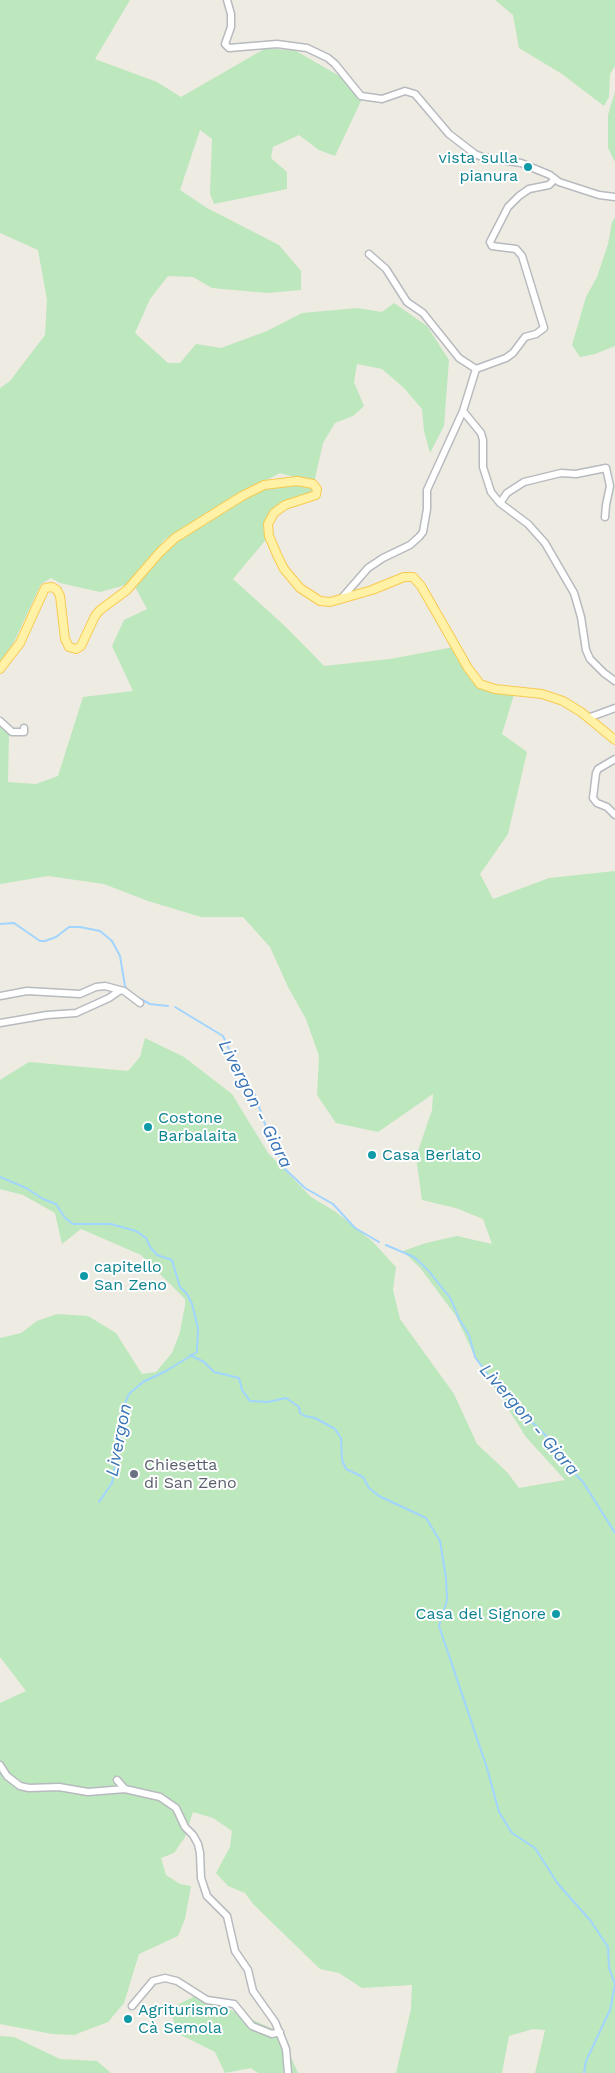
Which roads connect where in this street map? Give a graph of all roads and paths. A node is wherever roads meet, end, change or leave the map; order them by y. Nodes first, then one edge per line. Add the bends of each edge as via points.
1 (228, 0) edge
2 (554, 180) junction
3 (615, 197) edge
4 (369, 254) dead end
5 (476, 369) junction
6 (463, 411) junction
7 (500, 503) junction
8 (605, 516) dead end
9 (341, 599) junction
10 (0, 669) edge
11 (615, 681) edge
12 (615, 708) edge
13 (588, 718) junction
14 (0, 721) edge
15 (24, 728) dead end
16 (615, 740) edge
17 (615, 760) edge
18 (615, 815) edge
19 (119, 991) junction
20 (0, 996) edge
21 (140, 1003) dead end
22 (0, 1023) edge
23 (0, 1765) edge
24 (117, 1780) dead end
25 (125, 1788) junction
26 (132, 2006) dead end
27 (280, 2032) junction
28 (288, 2073) edge

1 - 2 street via 231,27 225,44 229,48 277,44 307,48 332,61 361,96 376,99 400,91 411,92 450,134 475,154 521,163 550,175
2 - 3 street
2 - 5 street via 519,196 508,207 490,242 492,246 516,250 522,256 544,328 525,337 506,358
4 - 5 street via 386,269 407,302 423,313 458,358
5 - 6 street
6 - 7 street via 481,433 483,467 491,492
6 - 9 street via 427,490 427,509 419,538 375,562
7 - 8 street via 524,482 606,468 610,486
7 - 11 street via 528,524 545,543 574,593 590,659
9 - 10 main road via 320,601 300,588 278,557 269,536 268,524 274,513 285,505 316,495 317,489 313,484 296,481 264,485 171,542 127,590 100,610 81,646 76,649 69,647 65,639 57,590 45,588 20,643
9 - 13 main road via 404,577 413,577 480,684 552,697 573,706
12 - 13 street
13 - 16 main road
14 - 15 street via 12,732 24,732
17 - 18 street via 596,773 593,798
19 - 20 street via 105,986 80,994 27,991
19 - 21 street
19 - 22 street via 76,1012
23 - 25 street via 13,1782 29,1788 59,1787 88,1792
24 - 25 street
25 - 27 street via 160,1797 176,1808 198,1844 201,1878 207,1896 227,1916 235,1951 248,1970 254,1991
26 - 27 street via 153,1981 165,1978 177,1981 207,2000 234,2004 252,2026 272,2034
27 - 28 street via 286,2049

